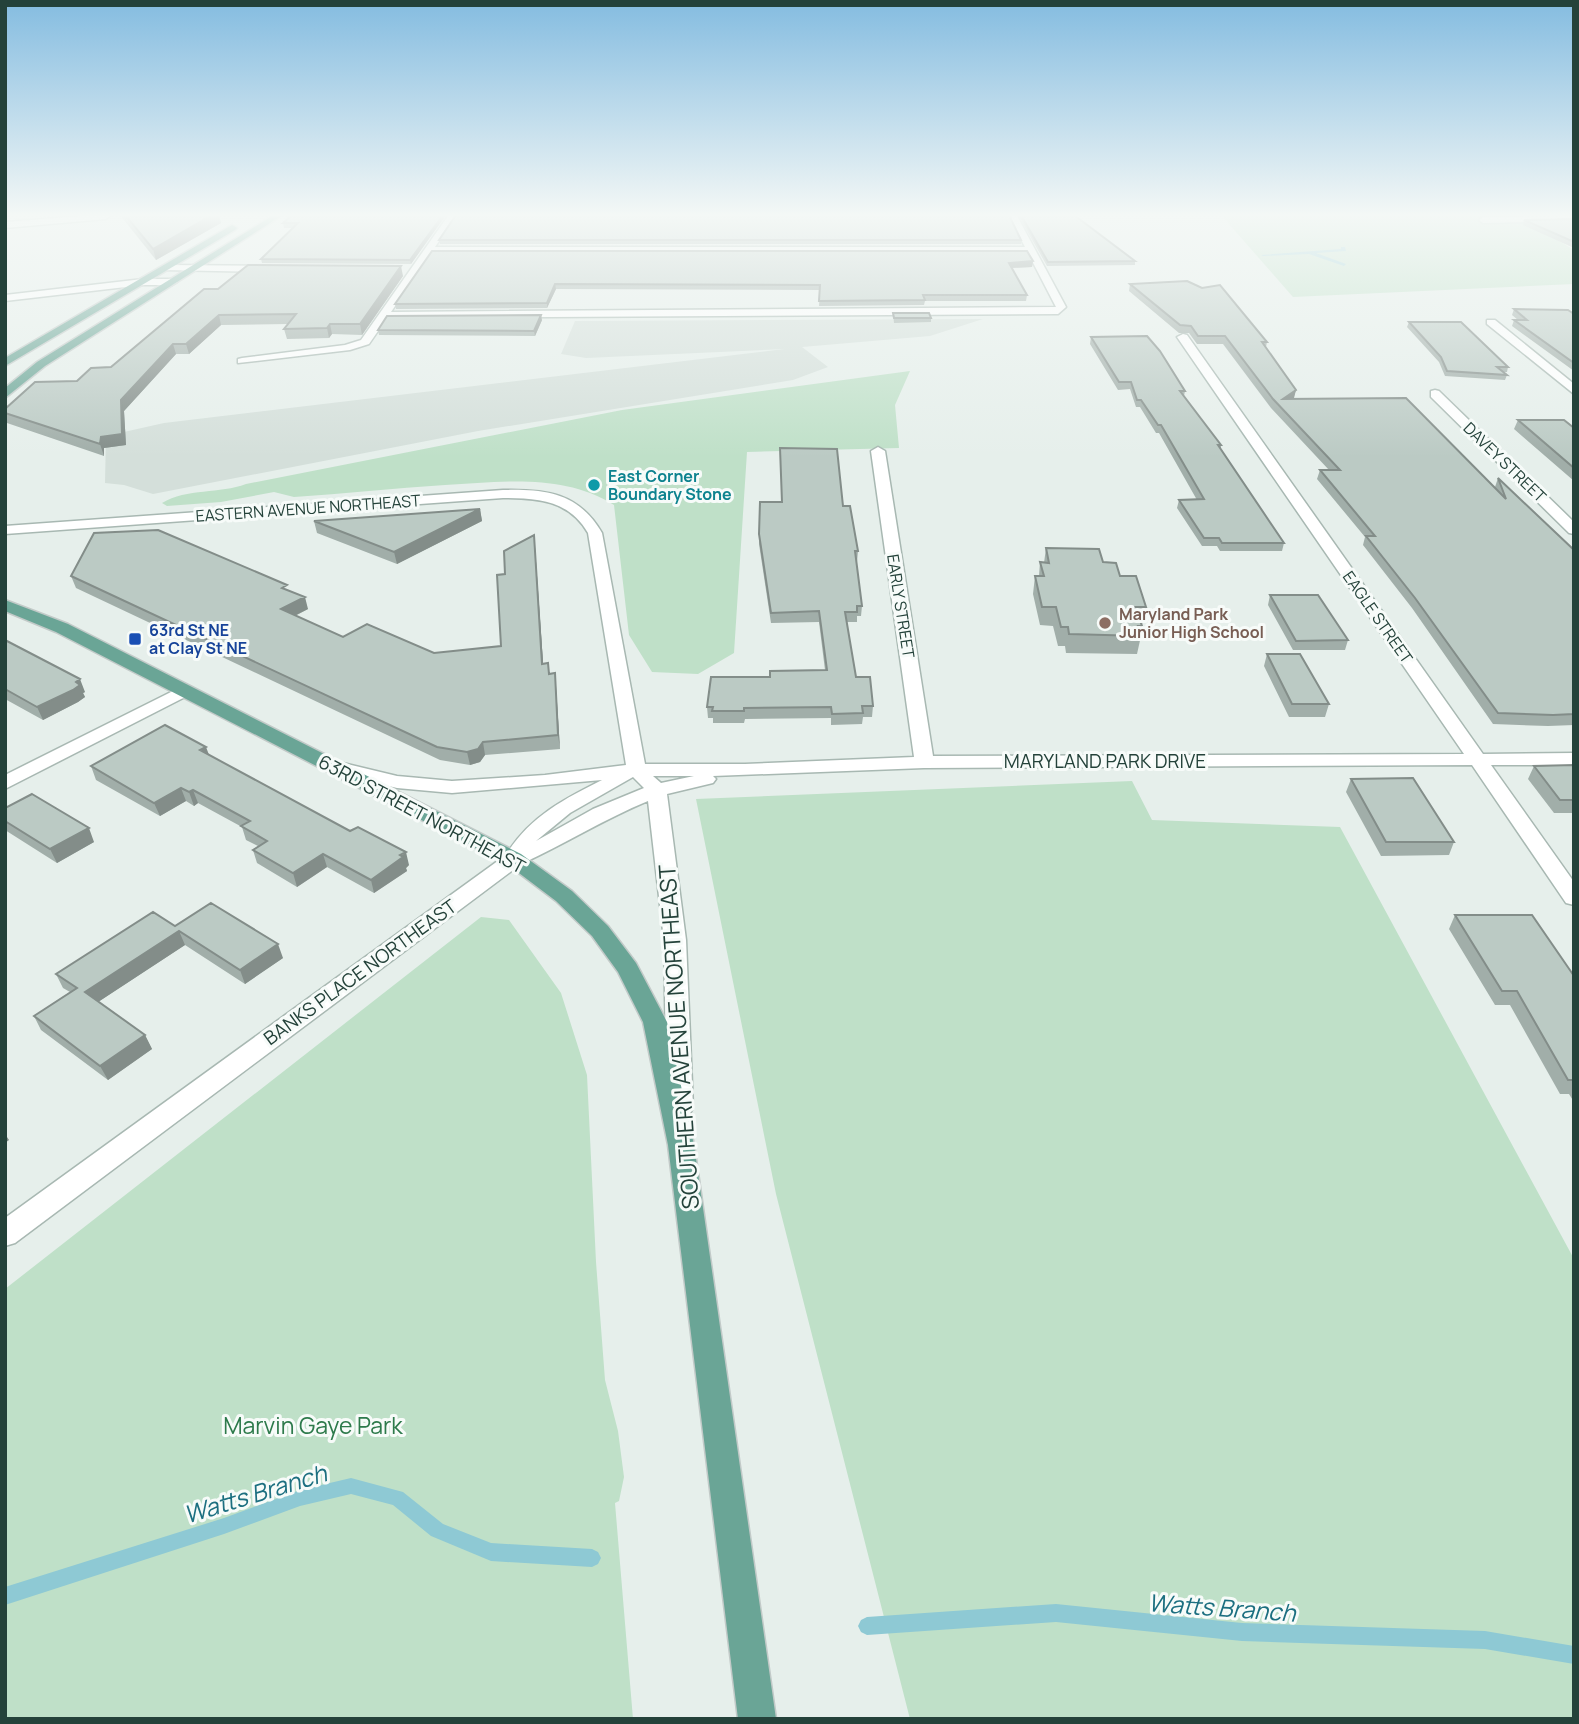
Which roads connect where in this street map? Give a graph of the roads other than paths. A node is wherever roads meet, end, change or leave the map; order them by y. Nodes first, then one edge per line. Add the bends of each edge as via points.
1 (118, 296) edge
2 (149, 296) edge
3 (396, 296) edge
4 (1055, 296) edge
5 (383, 315) junction
6 (1491, 322) dead end
7 (1183, 337) edge
8 (242, 361) dead end
9 (5, 363) edge
10 (1574, 390) edge
11 (5, 394) edge
12 (1435, 394) dead end
13 (878, 451) dead end
14 (5, 530) edge
15 (1574, 530) edge
16 (5, 587) edge
17 (5, 604) edge
18 (62, 628) junction
19 (185, 690) junction
20 (1574, 758) edge
21 (1477, 759) junction
22 (924, 762) junction
23 (334, 766) junction
24 (636, 769) junction
25 (745, 770) junction
26 (5, 783) edge
27 (657, 790) junction
28 (514, 859) junction
29 (1574, 898) edge
30 (681, 1145) junction
31 (5, 1234) edge
32 (757, 1719) edge

1 - 9 main road
2 - 11 main road via 41,364
3 - 5 street
4 - 5 street via 1062,309 1026,313
5 - 8 street via 360,345
6 - 10 street
7 - 21 street, EAGLE STREET
12 - 15 street, DAVEY STREET
13 - 22 street, EARLY STREET
14 - 24 street, EASTERN AVENUE NORTHEAST via 522,494 575,506 589,519 595,533
16 - 18 main road, 63RD STREET NORTHEAST
17 - 18 main road, 63RD STREET NORTHEAST
18 - 19 main road, 63RD STREET NORTHEAST
19 - 23 main road, 63RD STREET NORTHEAST
19 - 26 street
20 - 21 street, MARYLAND PARK DRIVE
21 - 22 street, MARYLAND PARK DRIVE
21 - 29 street, EAGLE STREET
22 - 25 street, MARYLAND PARK DRIVE
23 - 24 street, MARYLAND PARK DRIVE via 397,782 452,787
23 - 28 main road, 63RD STREET NORTHEAST
24 - 25 street, MARYLAND PARK DRIVE
24 - 27 street
24 - 28 street via 543,822 520,845
25 - 27 street, BANKS PLACE NORTHEAST
27 - 28 street, BANKS PLACE NORTHEAST via 600,813
27 - 30 street, SOUTHERN AVENUE NORTHEAST via 675,940
28 - 30 main road, 63RD STREET NORTHEAST via 564,896 600,931 628,969 655,1022
28 - 31 street, BANKS PLACE NORTHEAST
30 - 32 main road, SOUTHERN AVENUE NORTHEAST

